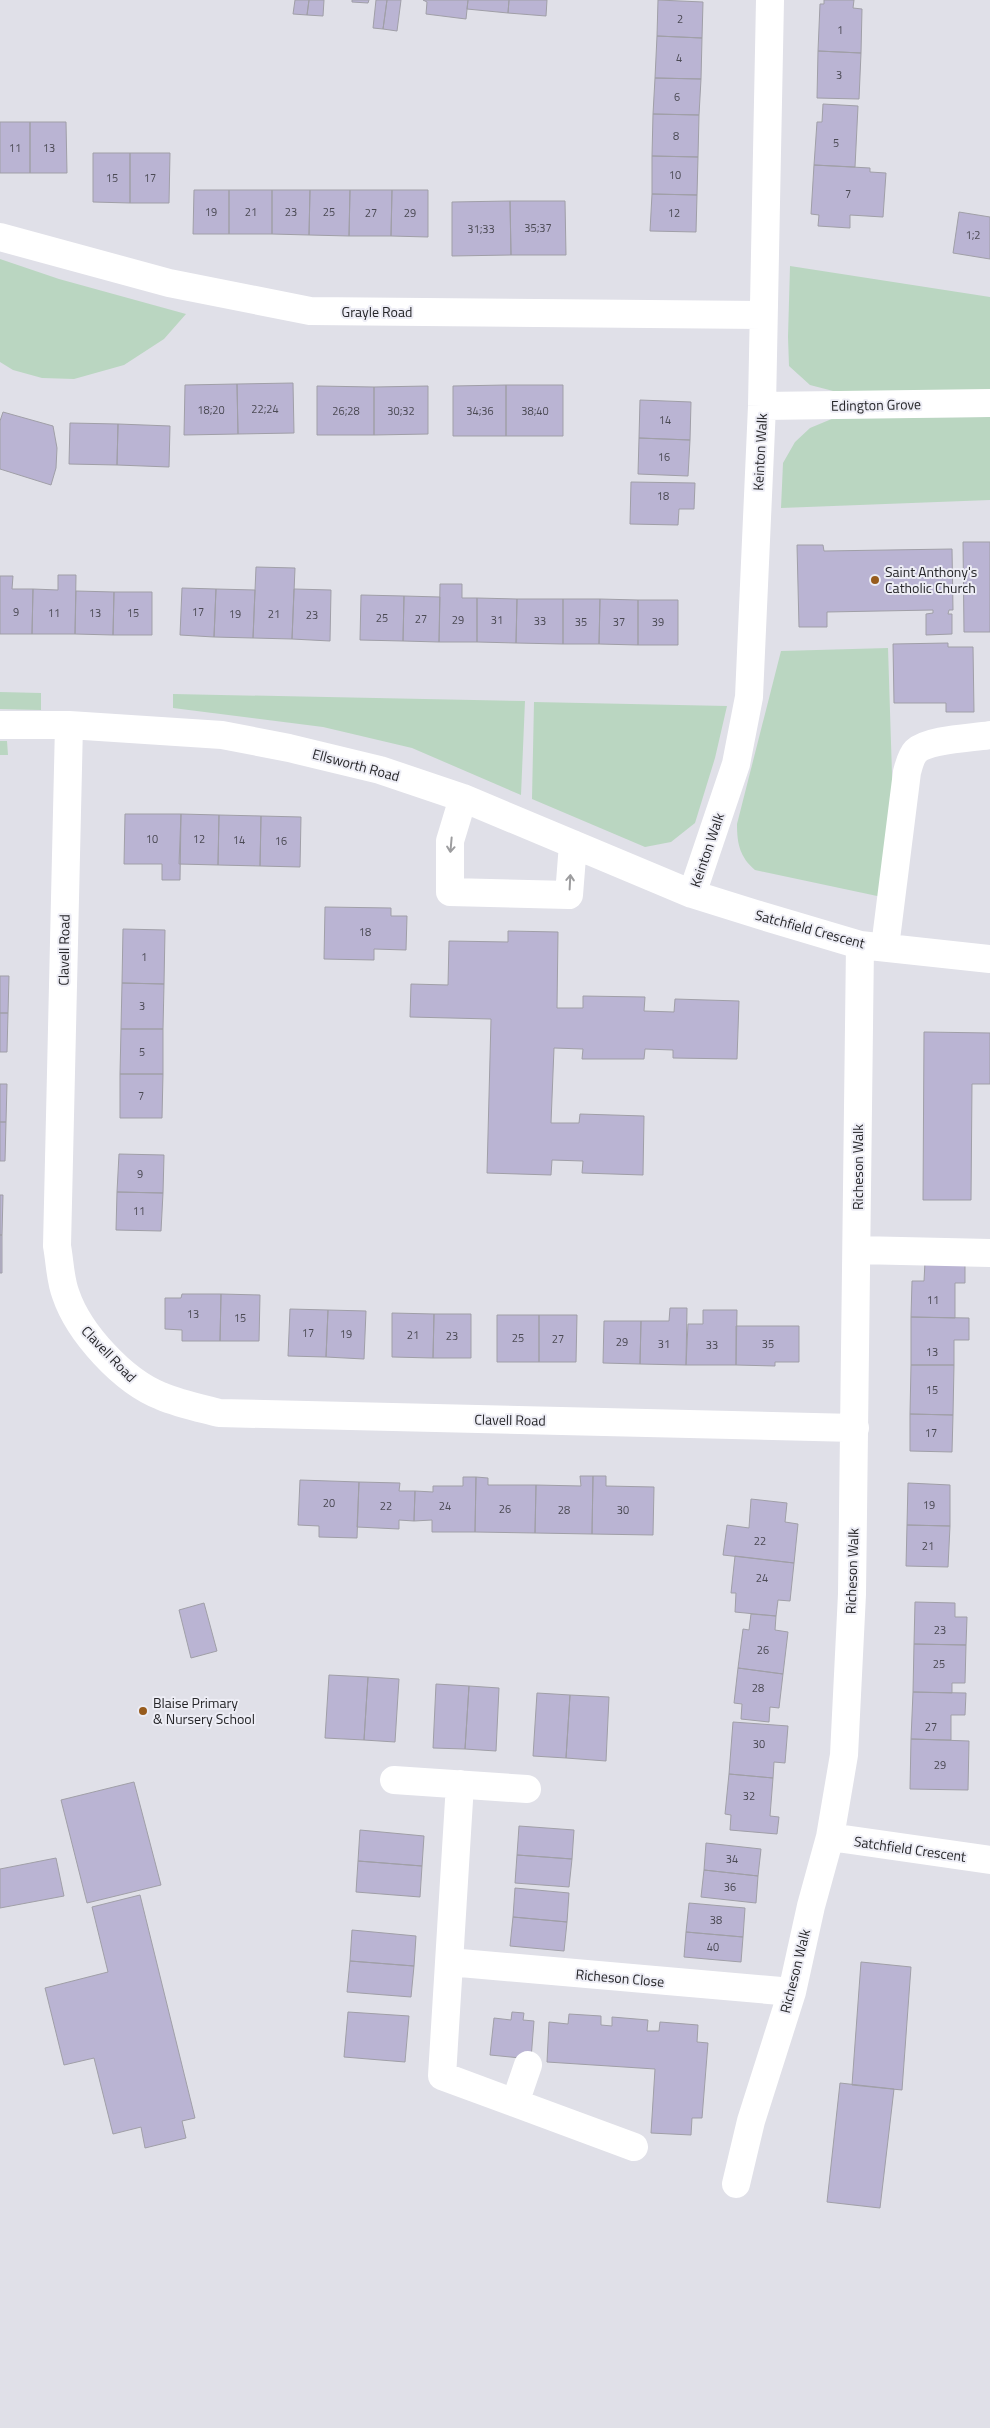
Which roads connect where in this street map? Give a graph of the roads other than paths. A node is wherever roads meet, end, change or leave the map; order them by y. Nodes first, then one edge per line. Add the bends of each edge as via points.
1 (770, 0) edge
2 (0, 237) edge
3 (762, 315) junction
4 (990, 404) edge
5 (762, 406) junction
6 (0, 725) edge
7 (69, 725) junction
8 (990, 735) edge
9 (463, 798) junction
10 (573, 844) junction
11 (692, 894) junction
12 (872, 946) junction
13 (990, 959) edge
14 (857, 1250) junction
15 (990, 1253) edge
16 (855, 1428) junction
17 (394, 1780) dead end
18 (460, 1784) junction
19 (527, 1789) dead end
20 (830, 1837) junction
21 (990, 1860) edge
22 (449, 1962) junction
23 (792, 1992) junction
24 (528, 2064) dead end
25 (515, 2103) junction
26 (634, 2147) dead end
27 (736, 2184) dead end

1 - 3 street, Keinton Walk
2 - 3 street, Grayle Road via 169,283 310,311
3 - 5 street, Keinton Walk
4 - 5 street, Edington Grove
5 - 11 street, Keinton Walk via 749,697 736,764
6 - 7 street, Ellsworth Road
7 - 9 street, Ellsworth Road via 222,734 380,770
7 - 16 street, Clavell Road via 57,1246 65,1295 84,1332 112,1361 138,1384 159,1395 220,1413
8 - 12 street, Richeson Walk via 928,745 916,751 910,760
9 - 10 street, Ellsworth Road
9 -> 10 street via 450,841 450,892 570,895
10 - 11 street, Ellsworth Road
11 - 12 street, Satchfield Crescent
12 - 13 street, Satchfield Crescent
12 - 14 street, Richeson Walk
14 - 15 street
14 - 16 street, Richeson Walk
16 - 20 street, Richeson Walk via 852,1594 844,1755
17 - 18 street
18 - 19 street
18 - 22 street
20 - 21 street, Satchfield Crescent
20 - 23 street, Richeson Walk
22 - 23 street, Richeson Close
22 - 25 street via 442,2076
23 - 27 street, Richeson Walk
24 - 25 street
25 - 26 street

